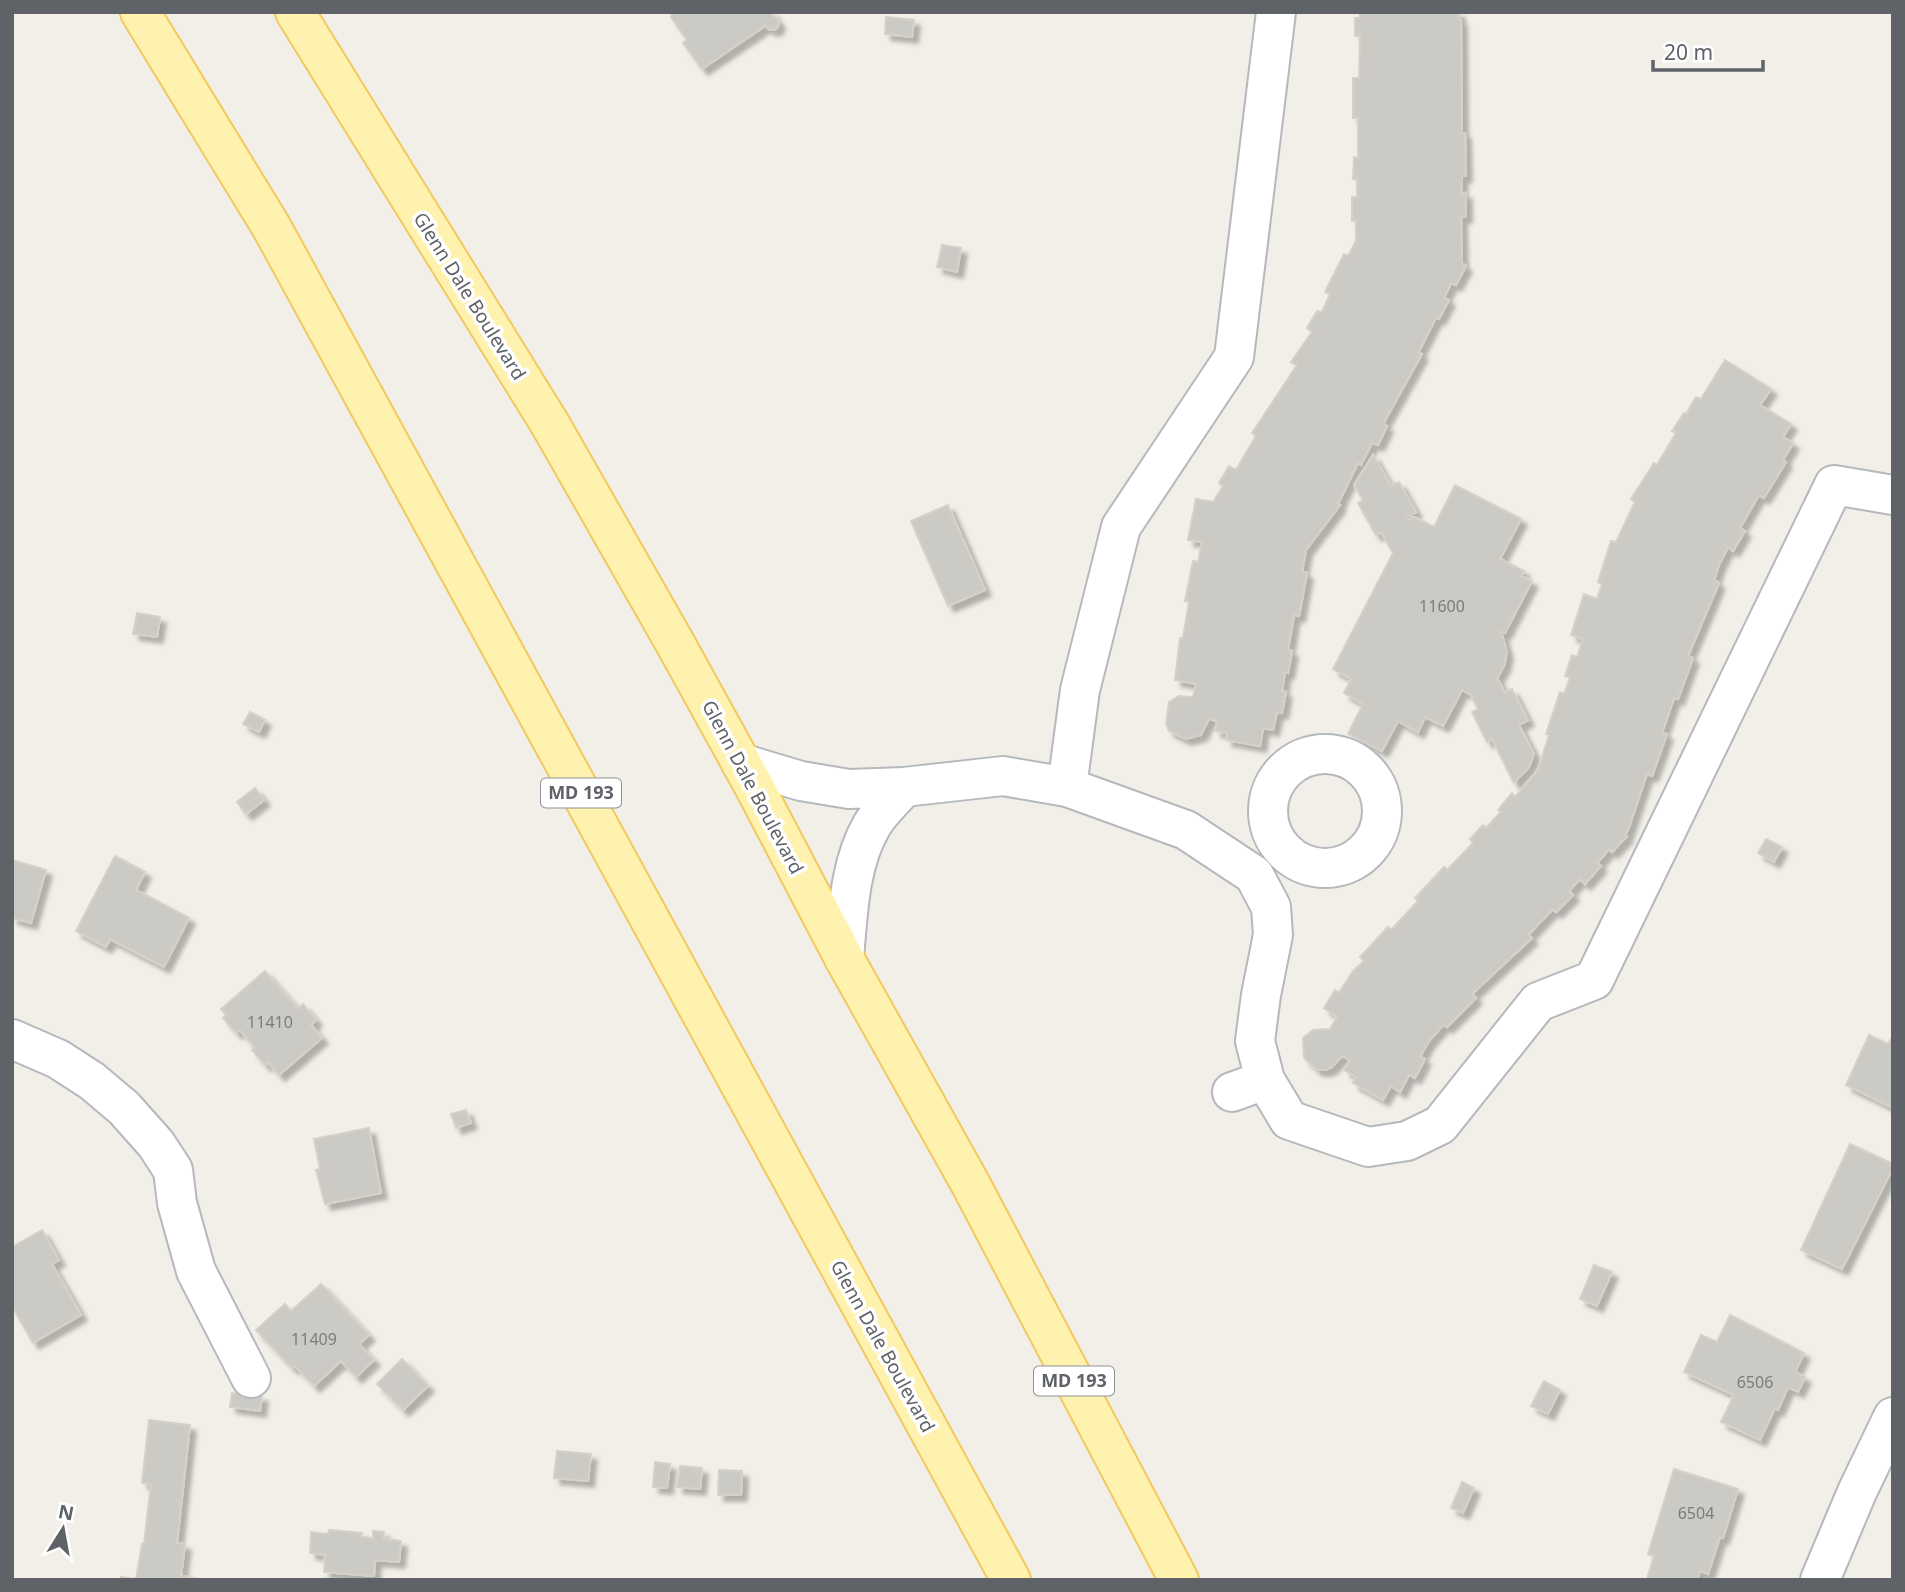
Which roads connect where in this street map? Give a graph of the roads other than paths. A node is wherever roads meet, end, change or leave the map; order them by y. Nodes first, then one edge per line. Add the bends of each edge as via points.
1 (141, 12) edge
2 (295, 12) edge
3 (1276, 12) edge
4 (1893, 495) edge
5 (741, 763) junction
6 (904, 787) junction
7 (1067, 787) junction
8 (1284, 851) dead end
9 (1254, 875) junction
10 (844, 958) junction
11 (12, 1039) edge
12 (251, 1378) dead end
13 (1893, 1417) edge
14 (1012, 1580) edge
15 (1179, 1580) edge
16 (1820, 1580) edge

1 - 14 main road, Glenn Dale Boulevard / MD 193 via 272,228
2 - 5 main road, Glenn Dale Boulevard / MD 193 via 550,424
3 - 7 street via 1234,357 1121,527 1080,690
4 - 9 street via 1834,485 1594,980 1538,1002 1440,1125 1407,1140 1368,1147 1289,1120 1249,1086 1273,935 1271,907
5 - 6 street via 849,789
5 - 10 main road, Glenn Dale Boulevard / MD 193
6 - 7 street via 1003,776
6 - 10 street via 873,824 859,856
7 - 9 street via 1186,830
8 - 9 street
10 - 15 main road, Glenn Dale Boulevard / MD 193 via 970,1183
11 - 12 street via 58,1059 92,1081 156,1144 173,1170 196,1271
13 - 16 street

